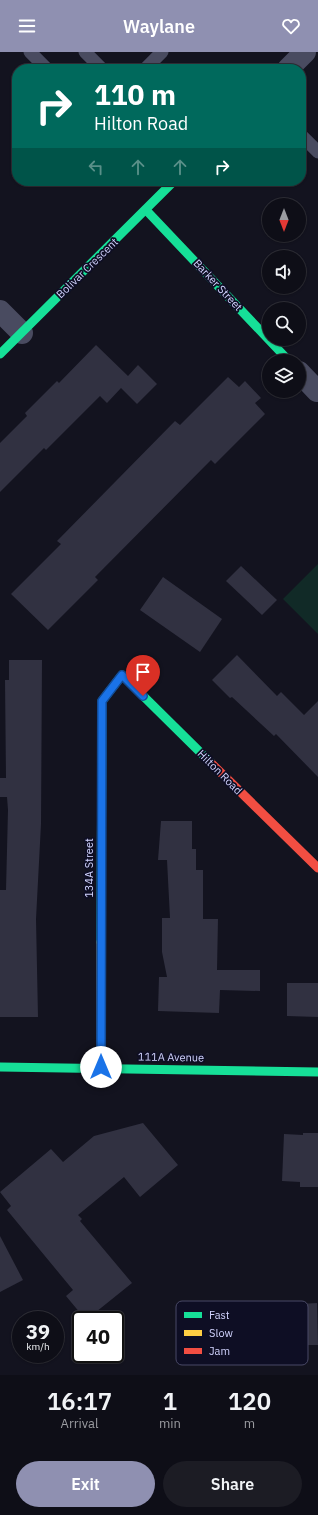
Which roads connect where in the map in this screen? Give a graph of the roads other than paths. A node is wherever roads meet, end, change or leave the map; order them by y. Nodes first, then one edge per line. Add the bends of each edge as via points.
1 (85, 52) edge
2 (162, 52) edge
3 (305, 52) edge
4 (97, 64) edge
5 (150, 64) edge
6 (293, 64) edge
7 (306, 140) edge
8 (318, 152) edge
9 (164, 186) edge
10 (146, 210) junction
11 (0, 311) edge
12 (22, 333) junction
13 (0, 354) edge
14 (282, 354) edge
15 (306, 379) edge
16 (317, 391) edge
17 (122, 675) joint
18 (318, 868) edge
19 (0, 1066) edge
20 (101, 1067) junction
21 (318, 1072) edge

1 - 4 lane
2 - 5 lane
3 - 6 street
7 - 8 lane
9 - 10 street, Bolivar Crescent
10 - 12 street, Bolivar Crescent
10 - 14 street, Barker Street
11 - 12 street
12 - 13 street, Bolivar Crescent
15 - 16 street
17 - 18 street, Hilton Road
17 - 20 street, 134A Street via 102,701
19 - 20 street, 111A Avenue
20 - 21 street, 111A Avenue

